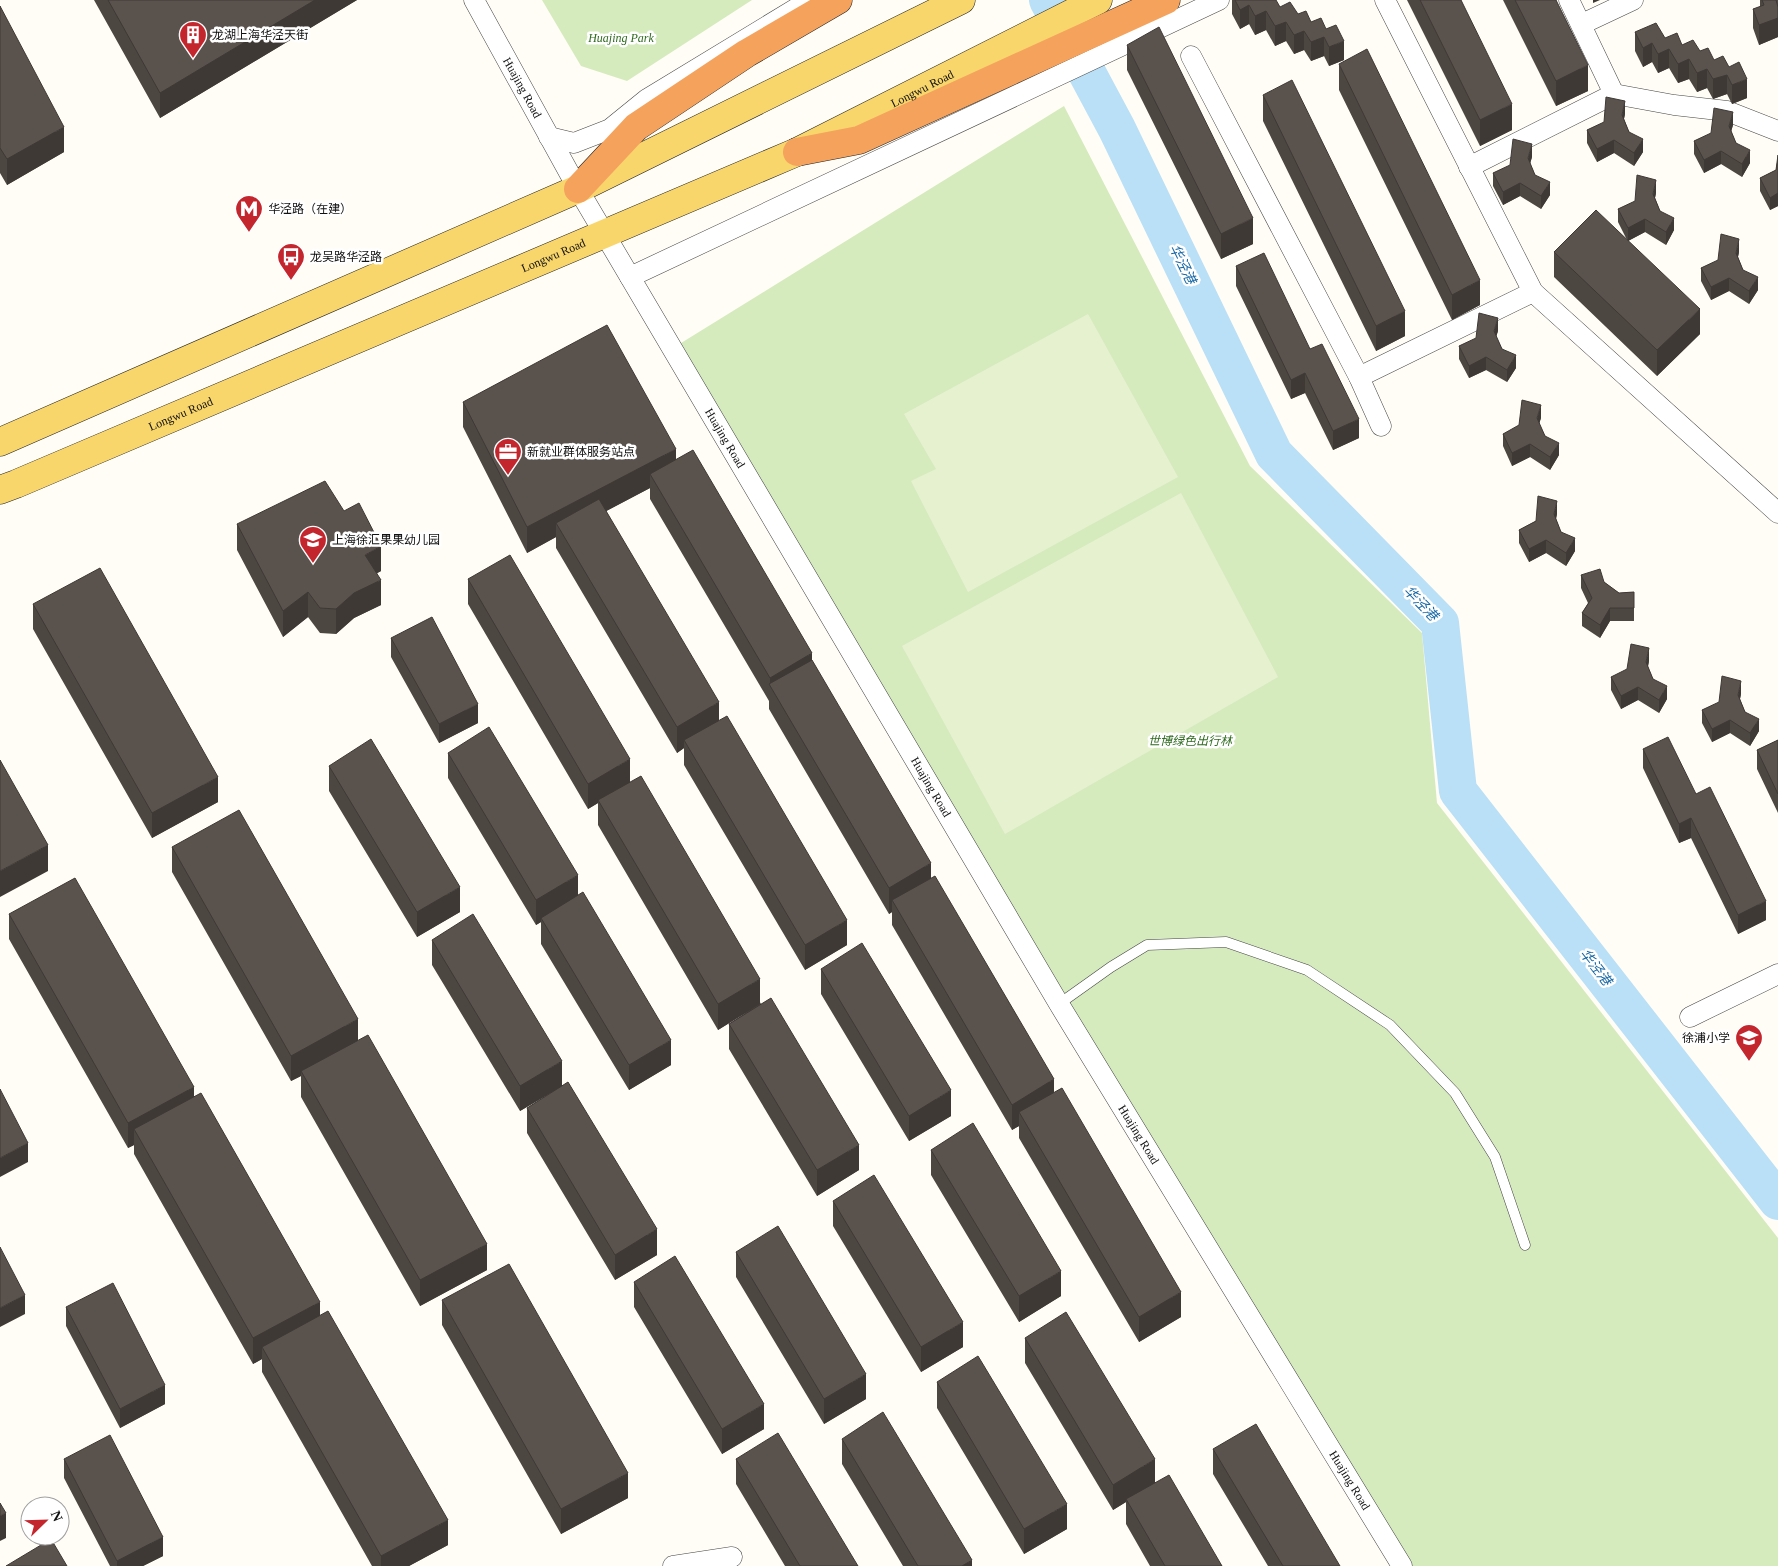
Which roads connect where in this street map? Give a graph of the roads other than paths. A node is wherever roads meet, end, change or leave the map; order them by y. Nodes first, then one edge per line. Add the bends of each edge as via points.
1 (474, 0) edge
2 (810, 0) edge
3 (838, 0) edge
4 (961, 0) edge
5 (1166, 0) edge
6 (1219, 0) edge
7 (1385, 0) edge
8 (1570, 0) edge
9 (1634, 0) edge
10 (1088, 5) edge
11 (1582, 24) junction
12 (1191, 56) dead end
13 (1035, 60) junction
14 (1614, 94) junction
15 (1778, 132) edge
16 (549, 137) junction
17 (797, 152) joint
18 (1469, 167) junction
19 (578, 189) junction
20 (605, 234) junction
21 (630, 277) junction
22 (1533, 292) junction
23 (1359, 377) junction
24 (1381, 426) dead end
25 (0, 442) edge
26 (0, 490) edge
27 (1778, 513) edge
28 (1778, 974) edge
29 (1058, 1004) junction
30 (1690, 1017) dead end
31 (1525, 1245) dead end
32 (732, 1557) dead end
33 (673, 1566) edge
34 (1402, 1566) edge

1 - 16 street, Huajing Road
2 - 16 street via 647,99 610,129 574,143
3 - 19 highway via 747,53 636,127
4 - 19 main road
5 - 13 highway
6 - 13 street via 1100,56
7 - 18 street
8 - 11 street
9 - 11 street
10 - 13 main road
11 - 14 street
12 - 23 street
13 - 17 highway via 859,140
13 - 21 street
14 - 15 street via 1727,111
14 - 18 street
16 - 19 street, Huajing Road
17 - 20 main road, Longwu Road
18 - 22 street
19 - 20 street, Huajing Road
19 - 25 main road
20 - 21 street, Huajing Road
20 - 26 main road, Longwu Road
21 - 29 street, Huajing Road
22 - 23 street
22 - 27 street
23 - 24 street
28 - 30 street
29 - 31 lane via 1147,945 1226,942 1307,970 1390,1025 1455,1093 1495,1157
29 - 34 street, Huajing Road
32 - 33 street

